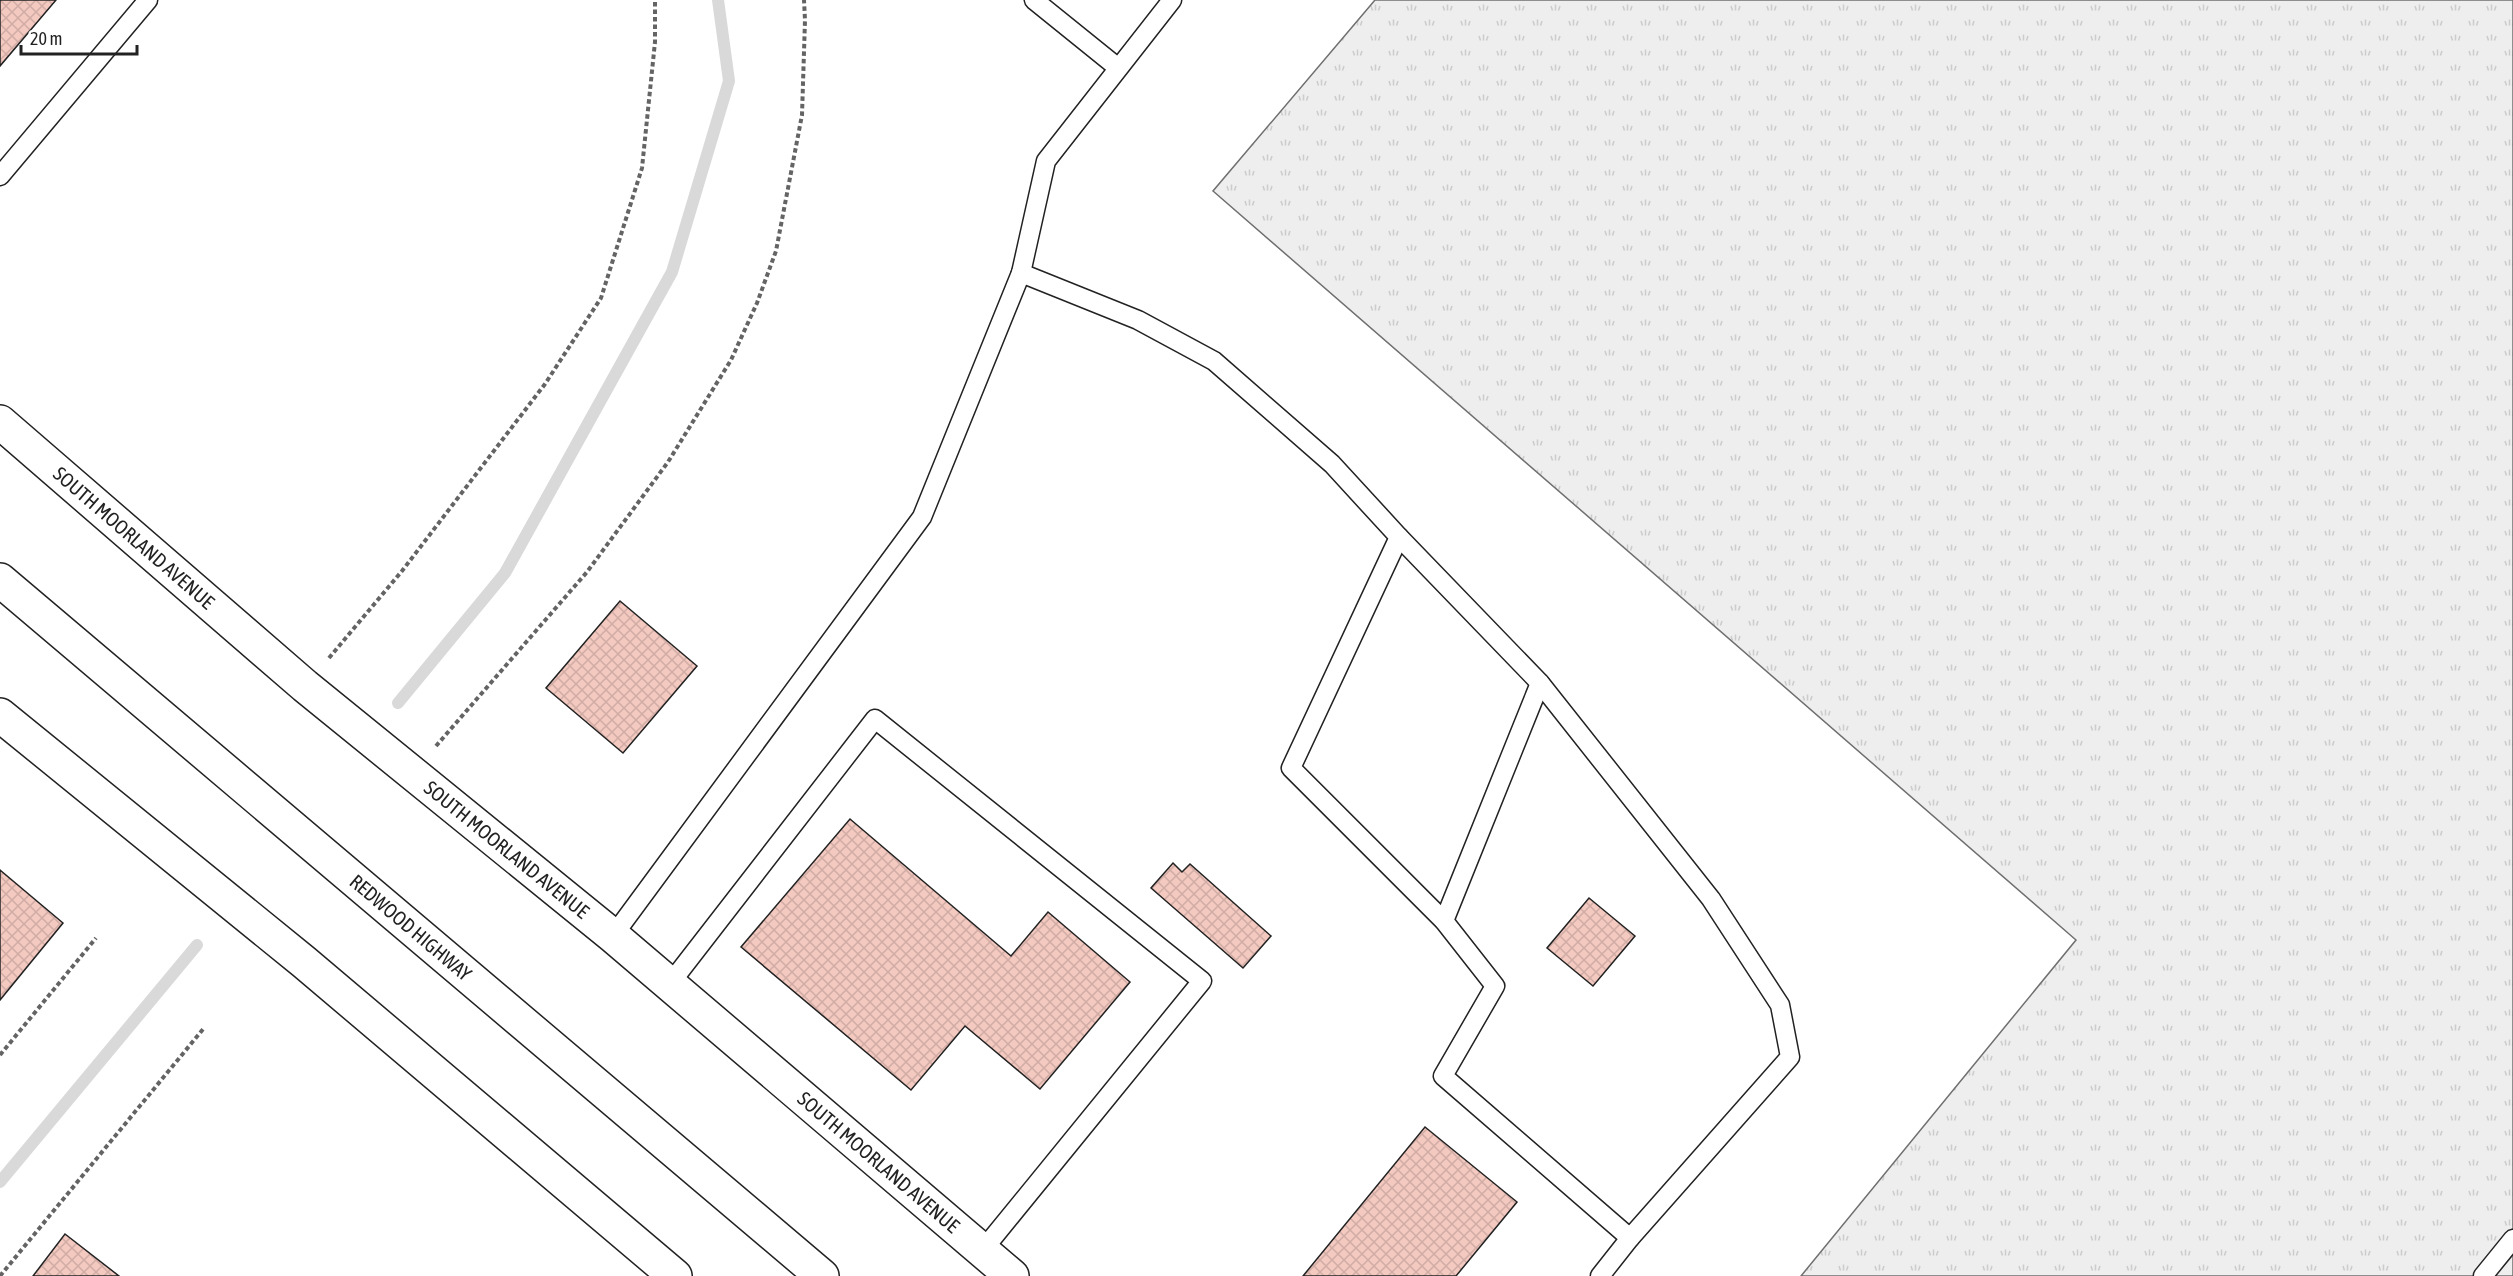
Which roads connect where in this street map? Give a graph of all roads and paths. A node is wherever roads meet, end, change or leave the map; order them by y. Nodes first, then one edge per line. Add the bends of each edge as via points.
1 (148, 0) edge
2 (655, 0) edge
3 (804, 0) edge
4 (1034, 0) edge
5 (1172, 0) edge
6 (1117, 67) junction
7 (0, 176) edge
8 (1021, 273) junction
9 (0, 422) edge
10 (1399, 537) junction
11 (0, 580) edge
12 (1540, 682) junction
13 (305, 686) junction
14 (0, 715) edge
15 (412, 774) junction
16 (1444, 921) junction
17 (613, 936) junction
18 (96, 938) dead end
19 (669, 985) junction
20 (204, 1028) dead end
21 (0, 1055) edge
22 (1630, 1238) junction
23 (2513, 1239) edge
24 (982, 1251) junction
25 (0, 1275) edge
26 (675, 1276) edge
27 (822, 1276) edge
28 (1012, 1276) edge
29 (1600, 1276) edge
30 (2483, 1276) edge

1 - 7 lane
2 - 13 path via 655,42 642,168 601,298 545,384 402,572
3 - 15 path via 802,115 776,251 758,303 731,360 668,462 587,572
4 - 6 lane
5 - 6 lane
6 - 8 lane via 1046,161
8 - 10 lane via 1138,320 1214,361 1332,464
8 - 17 lane via 922,517
9 - 13 main road, SOUTH MOORLAND AVENUE
10 - 12 lane
10 - 16 lane via 1290,768
11 - 27 main road, REDWOOD HIGHWAY
12 - 16 lane
12 - 22 lane via 1711,899 1780,1005 1790,1057
13 - 15 main road, SOUTH MOORLAND AVENUE
14 - 26 main road via 304,962
15 - 17 main road, SOUTH MOORLAND AVENUE
16 - 22 lane via 1495,986 1443,1076
17 - 19 main road, SOUTH MOORLAND AVENUE
18 - 21 path
19 - 24 main road, SOUTH MOORLAND AVENUE
19 - 24 lane via 875,719 1202,981
20 - 25 path
22 - 29 lane
23 - 30 lane
24 - 28 main road, SOUTH MOORLAND AVENUE

